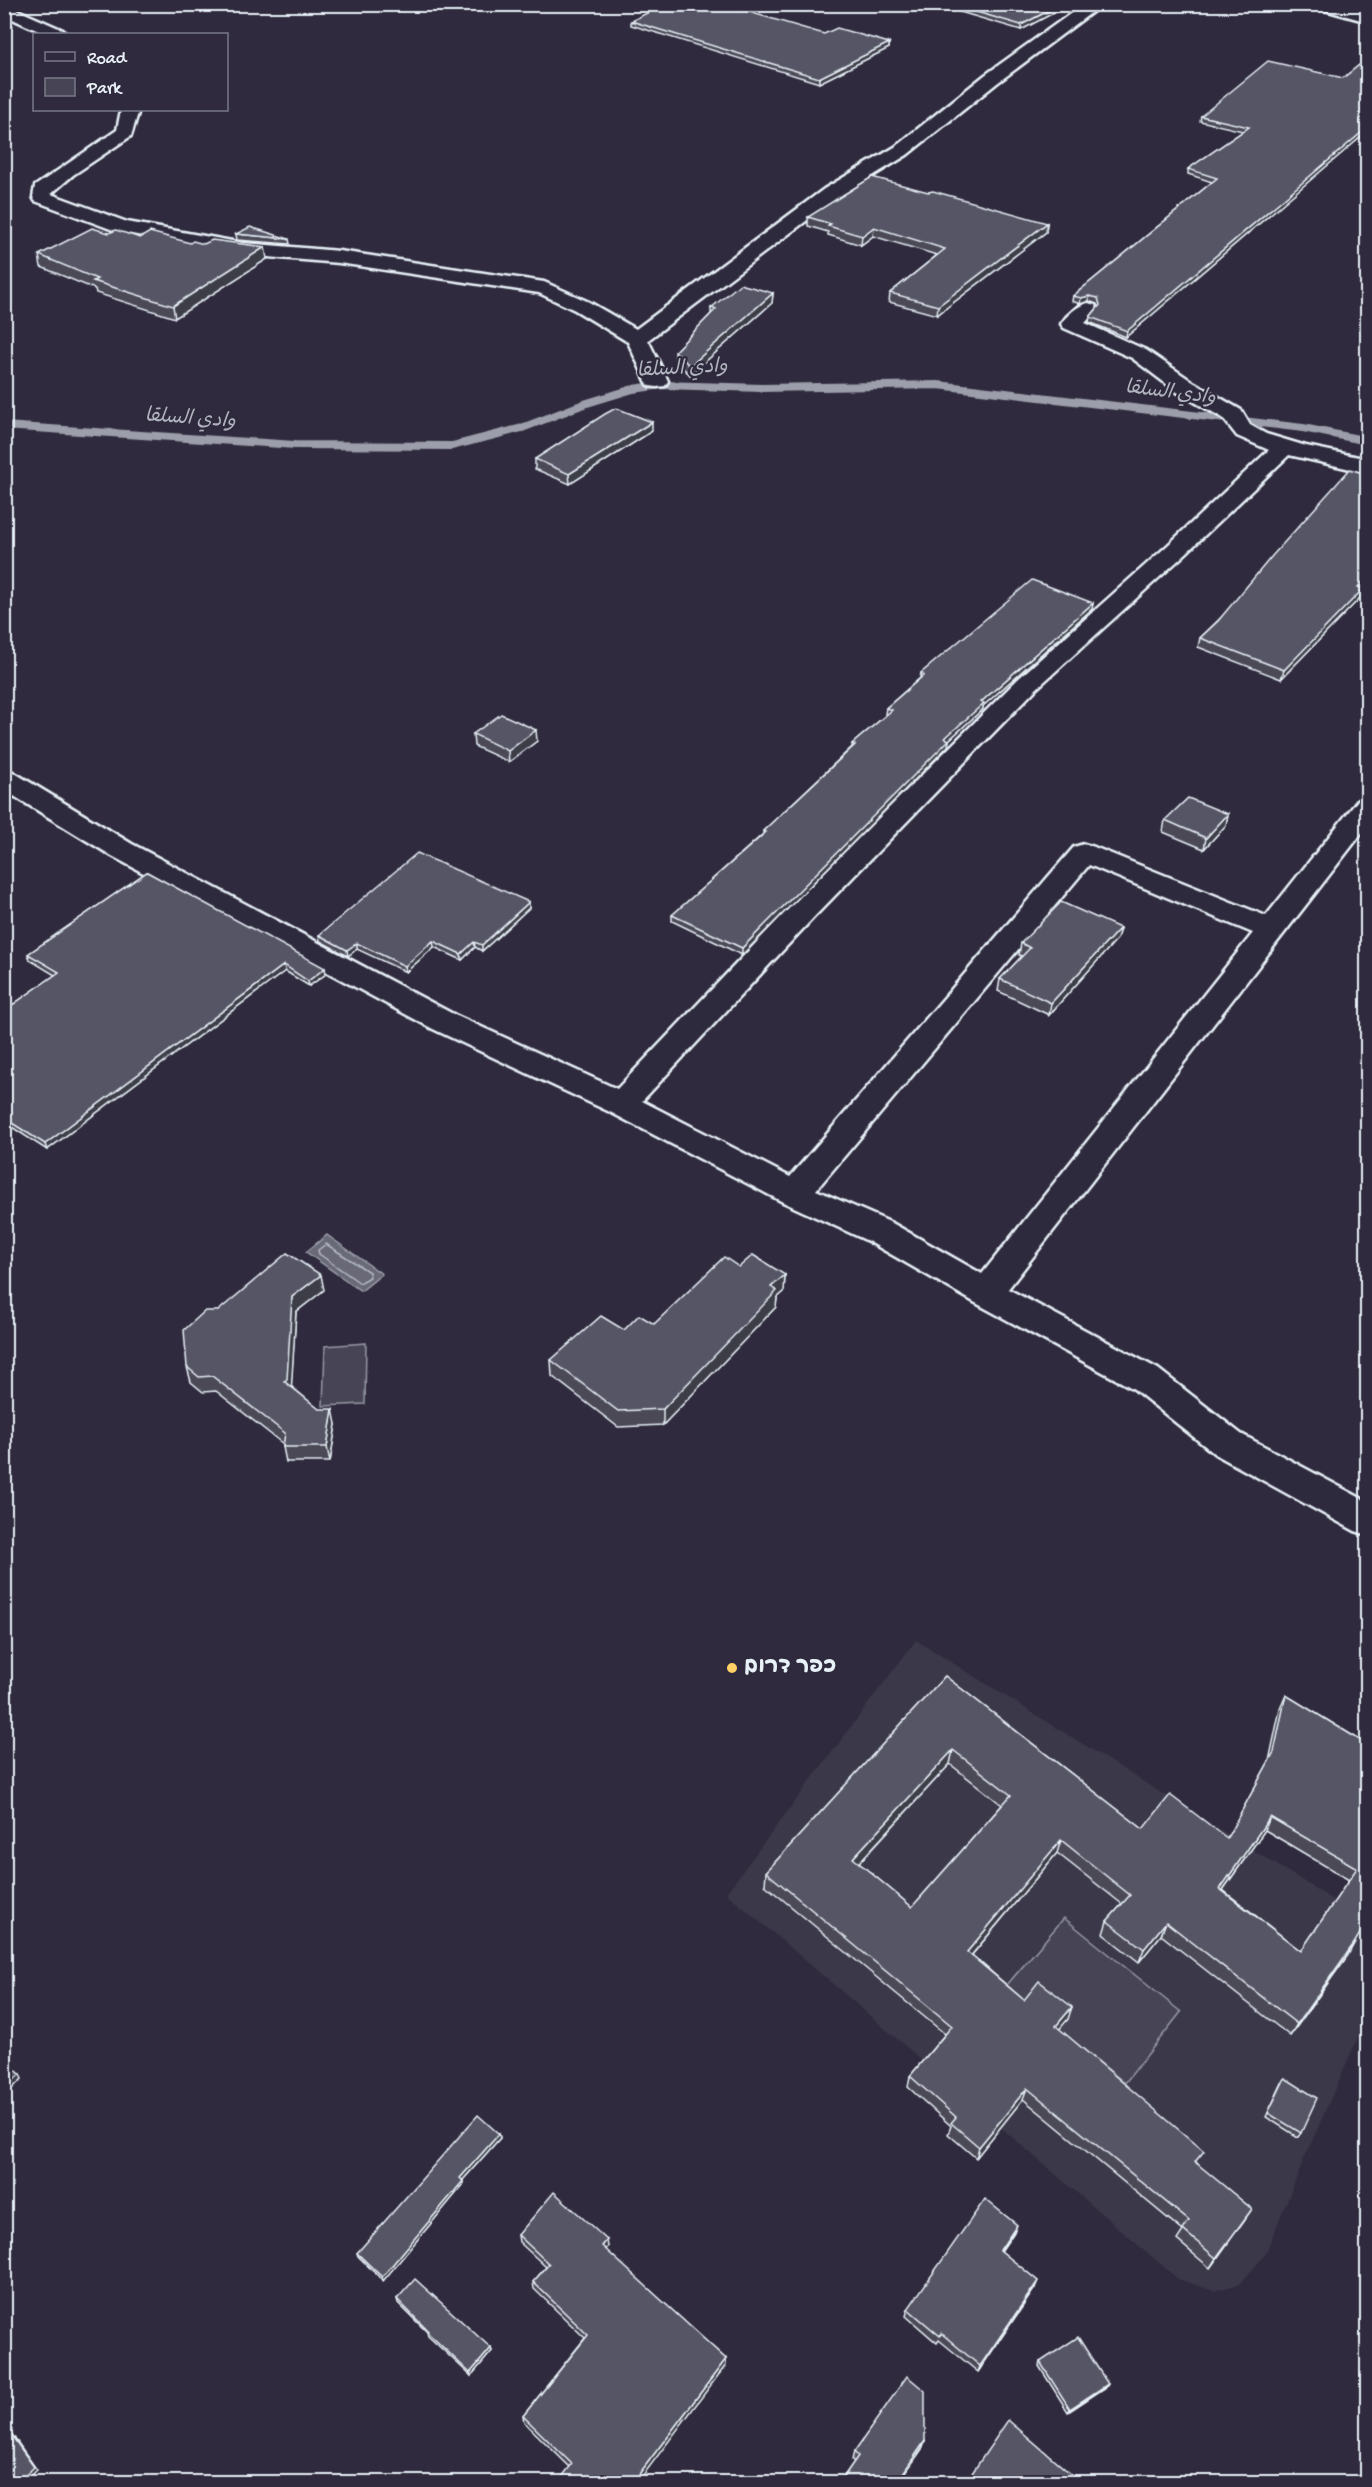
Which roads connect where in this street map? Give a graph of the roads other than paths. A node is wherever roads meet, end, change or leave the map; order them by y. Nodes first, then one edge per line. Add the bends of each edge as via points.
1 (1095, 4) edge
2 (1320, 4) edge
3 (4, 9) edge
4 (1368, 17) edge
5 (55, 33) edge
6 (130, 111) edge
7 (1088, 309) dead end
8 (637, 338) junction
9 (657, 381) dead end
10 (1285, 447) junction
11 (1368, 466) edge
12 (4, 778) edge
13 (1368, 806) edge
14 (1271, 929) junction
15 (621, 1104) junction
16 (794, 1194) junction
17 (986, 1293) junction
18 (1368, 1520) edge

1 - 8 street via 991,79 901,151 823,199
2 - 4 street
3 - 5 street
6 - 8 street via 125,132 66,171 42,190 42,197 123,228 243,249 339,257 544,288
7 - 10 street via 1071,324 1139,354 1233,415 1246,433
8 - 9 street
10 - 11 street
10 - 15 street via 1019,692 804,910
12 - 15 street via 122,850 444,1022
13 - 14 street
14 - 16 street via 1084,853
14 - 17 street
15 - 16 street
16 - 17 street via 880,1232
17 - 18 street via 1146,1379 1228,1444

